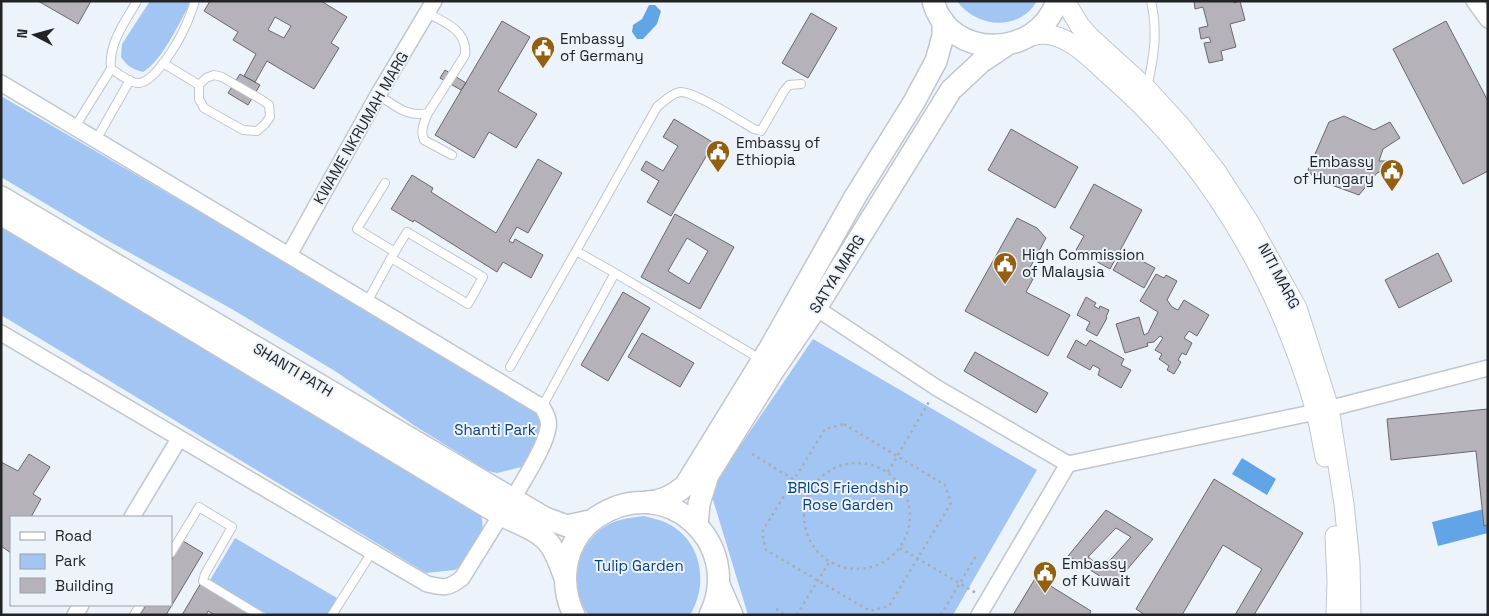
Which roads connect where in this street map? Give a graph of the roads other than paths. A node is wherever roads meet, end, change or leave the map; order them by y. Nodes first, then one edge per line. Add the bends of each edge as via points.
1 (136, 1) edge
2 (195, 1) edge
3 (933, 1) edge
4 (1057, 1) edge
5 (1065, 1) edge
6 (1151, 1) edge
7 (1474, 1) edge
8 (430, 7) edge
9 (1488, 20) edge
10 (943, 21) junction
11 (1028, 36) junction
12 (1008, 44) junction
13 (164, 63) junction
14 (112, 69) junction
15 (130, 80) junction
16 (1, 84) edge
17 (801, 84) dead end
18 (199, 85) junction
19 (1147, 89) junction
20 (378, 94) junction
21 (428, 113) junction
22 (75, 127) junction
23 (96, 140) junction
24 (452, 155) dead end
25 (385, 183) dead end
26 (1, 197) edge
27 (1, 214) edge
28 (576, 250) junction
29 (290, 255) junction
30 (393, 255) junction
31 (615, 274) junction
32 (367, 302) junction
33 (816, 308) junction
34 (1, 334) edge
35 (762, 360) junction
36 (510, 367) dead end
37 (1488, 368) edge
38 (542, 406) junction
39 (1323, 410) junction
40 (179, 438) junction
41 (1068, 464) junction
42 (647, 502) junction
43 (507, 507) junction
44 (133, 516) edge
45 (590, 521) junction
46 (697, 525) junction
47 (172, 551) edge
48 (372, 552) junction
49 (565, 578) junction
50 (719, 585) junction
51 (259, 615) edge
52 (332, 615) edge
53 (574, 615) edge
54 (710, 615) edge
55 (732, 615) edge
56 (979, 615) edge
57 (1336, 615) edge
58 (1351, 615) edge

1 - 14 lane via 117,35 110,60
2 - 13 lane via 185,27
3 - 10 main road
4 - 11 main road via 1040,28
5 - 19 street, NITI MARG via 1090,37
6 - 19 lane via 1156,34
7 - 9 street
8 - 20 street, KWAME NKRUMAH MARG
8 - 21 lane via 463,37 466,46 465,55
10 - 12 main road via 958,35 977,44
10 - 35 main road, SATYA MARG via 943,36 932,69
11 - 12 main road
11 - 39 street, NITI MARG via 1056,36 1078,48 1125,89 1164,129 1198,171 1258,264
12 - 33 main road, SATYA MARG via 981,62 951,90
13 - 15 lane via 147,80 138,83
13 - 18 lane
14 - 15 lane
14 - 22 lane
15 - 23 lane
16 - 22 street
17 - 28 lane via 789,85 761,131 690,94 680,92 670,96 657,107
18 - 18 lane via 214,75 222,77 269,105 270,117 257,131 244,130 204,108 199,99
19 - 39 street, NITI MARG via 1216,171 1297,308
20 - 21 lane via 407,114 418,116
20 - 29 street, KWAME NKRUMAH MARG
21 - 24 lane via 423,125 424,140
22 - 23 street
23 - 29 street
25 - 30 lane via 357,229
26 - 43 main road, SHANTI PATH via 358,408
27 - 43 main road, SHANTI PATH
28 - 31 lane
28 - 36 lane
29 - 32 street
30 - 30 lane via 468,304 483,277 407,232
30 - 32 lane
31 - 35 lane
31 - 38 lane
32 - 38 street
33 - 41 street via 937,388
33 - 46 main road, SATYA MARG via 708,475 698,504
34 - 40 street
35 - 42 main road, SATYA MARG via 685,486 674,495
37 - 39 street
38 - 43 street via 549,427 544,443
39 - 41 street
39 - 57 street, NITI MARG via 1335,526
39 - 58 street, NITI MARG via 1344,504
40 - 44 street
40 - 48 street
41 - 56 street
42 - 45 main road via 626,503
42 - 46 main road via 674,509
43 - 45 main road, SHANTI PATH via 567,526
43 - 48 street via 462,578 453,585 427,584
43 - 49 main road, SHANTI PATH via 546,539
45 - 49 main road via 572,547 566,562
46 - 50 main road via 712,546
47 - 51 lane via 199,507 232,528 203,581
48 - 52 lane
49 - 53 main road via 569,606
50 - 54 main road
50 - 55 main road

